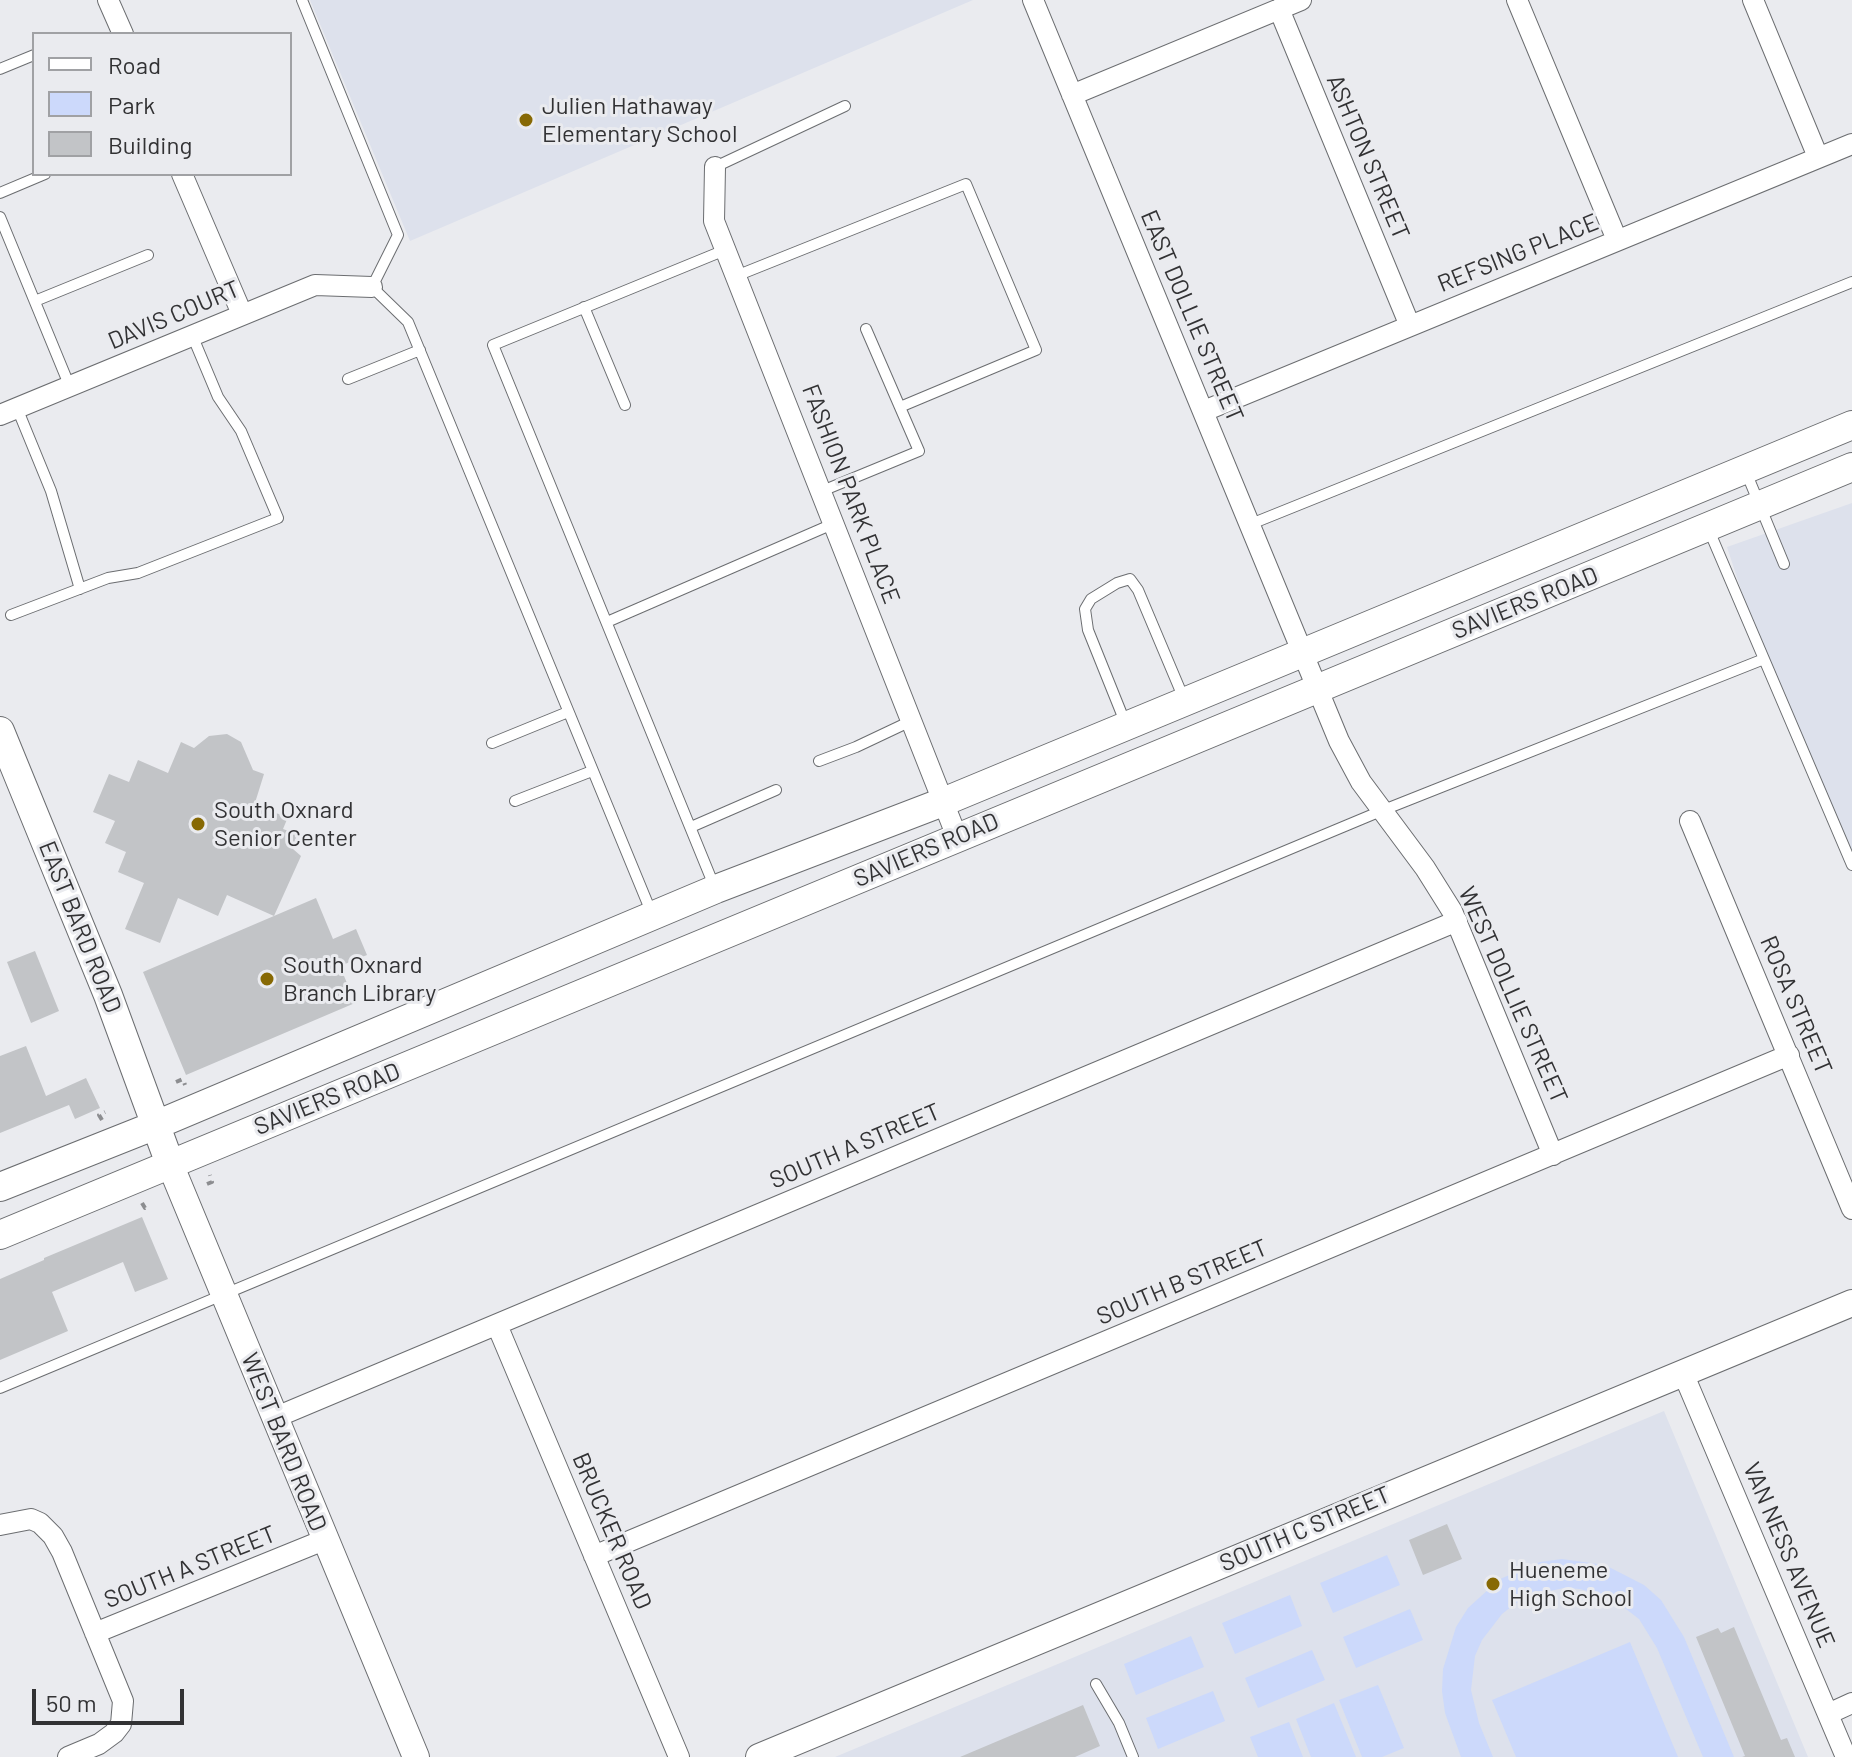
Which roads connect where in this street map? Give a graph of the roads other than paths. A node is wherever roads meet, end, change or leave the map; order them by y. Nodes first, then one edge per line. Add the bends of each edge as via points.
1 (108, 0) edge
2 (302, 0) edge
3 (1033, 0) edge
4 (1301, 0) edge
5 (1517, 0) edge
6 (1753, 0) edge
7 (1279, 9) junction
8 (122, 32) edge
9 (32, 56) edge
10 (0, 69) edge
11 (1072, 95) junction
12 (845, 106) dead end
13 (1852, 144) edge
14 (1818, 157) junction
15 (715, 167) joint
16 (40, 176) edge
17 (183, 176) edge
18 (0, 193) edge
19 (0, 217) edge
20 (1617, 240) junction
21 (725, 250) junction
22 (148, 255) dead end
23 (736, 276) junction
24 (1852, 282) edge
25 (372, 287) junction
26 (35, 301) junction
27 (584, 307) junction
28 (242, 314) junction
29 (1410, 326) junction
30 (866, 329) dead end
31 (192, 335) junction
32 (420, 350) junction
33 (348, 379) dead end
34 (70, 387) junction
35 (625, 405) dead end
36 (900, 407) junction
37 (1204, 411) junction
38 (8, 412) edge
39 (1852, 425) edge
40 (1852, 467) edge
41 (1746, 470) junction
42 (822, 491) junction
43 (1760, 505) junction
44 (835, 523) junction
45 (1251, 524) junction
46 (1708, 526) junction
47 (1784, 564) dead end
48 (80, 589) junction
49 (11, 615) dead end
50 (607, 622) junction
51 (1302, 652) junction
52 (1764, 659) junction
53 (1317, 689) junction
54 (1184, 700) junction
55 (568, 712) junction
56 (911, 721) junction
57 (1125, 724) junction
58 (0, 731) edge
59 (492, 743) dead end
60 (819, 761) dead end
61 (592, 771) junction
62 (776, 790) dead end
63 (515, 801) dead end
64 (943, 802) junction
65 (1381, 811) junction
66 (1690, 821) dead end
67 (691, 827) junction
68 (957, 837) junction
69 (1852, 865) edge
70 (716, 889) junction
71 (652, 916) junction
72 (1457, 921) junction
73 (1789, 1055) junction
74 (156, 1125) junction
75 (1553, 1155) junction
76 (170, 1164) junction
77 (0, 1187) edge
78 (1852, 1209) edge
79 (0, 1235) edge
80 (224, 1296) junction
81 (1852, 1303) edge
82 (497, 1325) junction
83 (1683, 1373) junction
84 (0, 1388) edge
85 (274, 1418) junction
86 (0, 1525) edge
87 (324, 1540) junction
88 (594, 1556) junction
89 (95, 1633) junction
90 (1096, 1684) dead end
91 (1852, 1703) edge
92 (1828, 1714) junction
93 (68, 1757) edge
94 (416, 1757) edge
95 (679, 1757) edge
96 (759, 1757) edge
97 (1133, 1757) edge
98 (1846, 1757) edge

1 - 8 street
2 - 25 lane via 398,235
3 - 11 street, EAST DOLLIE STREET
4 - 7 street
5 - 20 street
6 - 14 street
7 - 11 street
7 - 29 street, ASHTON STREET
9 - 10 lane
11 - 37 street, EAST DOLLIE STREET
12 - 15 lane
13 - 14 street, REFSING PLACE
14 - 20 street, REFSING PLACE
15 - 21 street, FASHION PARK PLACE via 714,221
16 - 18 lane
17 - 28 street
19 - 26 lane
20 - 29 street, REFSING PLACE
21 - 23 street, FASHION PARK PLACE
21 - 27 lane
22 - 26 lane
23 - 36 lane via 966,184 1036,350
23 - 42 street, FASHION PARK PLACE
24 - 45 lane
25 - 28 street, DAVIS COURT via 315,285
25 - 32 lane via 408,322
26 - 34 lane
27 - 35 lane
27 - 50 lane via 493,345
28 - 31 street, DAVIS COURT
29 - 37 street, REFSING PLACE
30 - 36 lane
31 - 34 street, DAVIS COURT
31 - 48 lane via 278,518 138,573
32 - 33 lane
32 - 55 lane
34 - 38 street, DAVIS COURT
36 - 42 lane via 919,451
37 - 45 street, EAST DOLLIE STREET
38 - 48 lane via 51,491
39 - 41 main road, SAVIERS ROAD
40 - 43 main road, SAVIERS ROAD
41 - 43 lane
41 - 51 main road, SAVIERS ROAD
42 - 44 street, FASHION PARK PLACE
43 - 46 main road, SAVIERS ROAD
43 - 47 lane
44 - 50 lane
44 - 56 street, FASHION PARK PLACE
45 - 51 street, EAST DOLLIE STREET
46 - 52 lane
46 - 53 main road, SAVIERS ROAD
48 - 49 lane
50 - 67 lane
51 - 53 street, WEST DOLLIE STREET
51 - 54 main road, SAVIERS ROAD
52 - 65 lane
52 - 69 lane
53 - 65 street, WEST DOLLIE STREET via 1346,755
53 - 68 main road, SAVIERS ROAD
54 - 57 main road, SAVIERS ROAD
54 - 57 lane via 1138,590 1130,579 1117,583 1085,609 1088,630
55 - 59 lane
55 - 61 lane
56 - 60 lane
56 - 64 street, FASHION PARK PLACE
57 - 64 main road, SAVIERS ROAD
58 - 74 main road, EAST BARD ROAD
61 - 63 lane
61 - 71 lane
62 - 67 lane
64 - 68 street, FASHION PARK PLACE
64 - 70 main road, SAVIERS ROAD
65 - 72 street, WEST DOLLIE STREET
65 - 80 lane
66 - 73 street, ROSA STREET
67 - 70 lane
68 - 76 main road, SAVIERS ROAD
70 - 71 main road, SAVIERS ROAD
71 - 74 main road, SAVIERS ROAD
72 - 75 street, WEST DOLLIE STREET
72 - 82 street, SOUTH A STREET
73 - 75 street, SOUTH B STREET
73 - 78 street, ROSA STREET
74 - 76 main road, WEST BARD ROAD
74 - 77 main road, SAVIERS ROAD
75 - 88 street, SOUTH B STREET
76 - 79 main road, SAVIERS ROAD
76 - 80 street, WEST BARD ROAD
80 - 84 lane
80 - 85 street, WEST BARD ROAD
81 - 83 street, SOUTH C STREET
82 - 85 street, SOUTH A STREET
82 - 88 street, BRUCKER ROAD
83 - 92 street, VAN NESS AVENUE
83 - 96 street, SOUTH C STREET
85 - 87 street, WEST BARD ROAD
86 - 89 street, SOUTH A STREET via 31,1519 53,1536
87 - 89 street, SOUTH A STREET
87 - 94 street, WEST BARD ROAD
88 - 95 street, BRUCKER ROAD
89 - 93 street via 120,1692 121,1724 99,1744
90 - 97 lane
91 - 92 street
92 - 98 street, VAN NESS AVENUE

